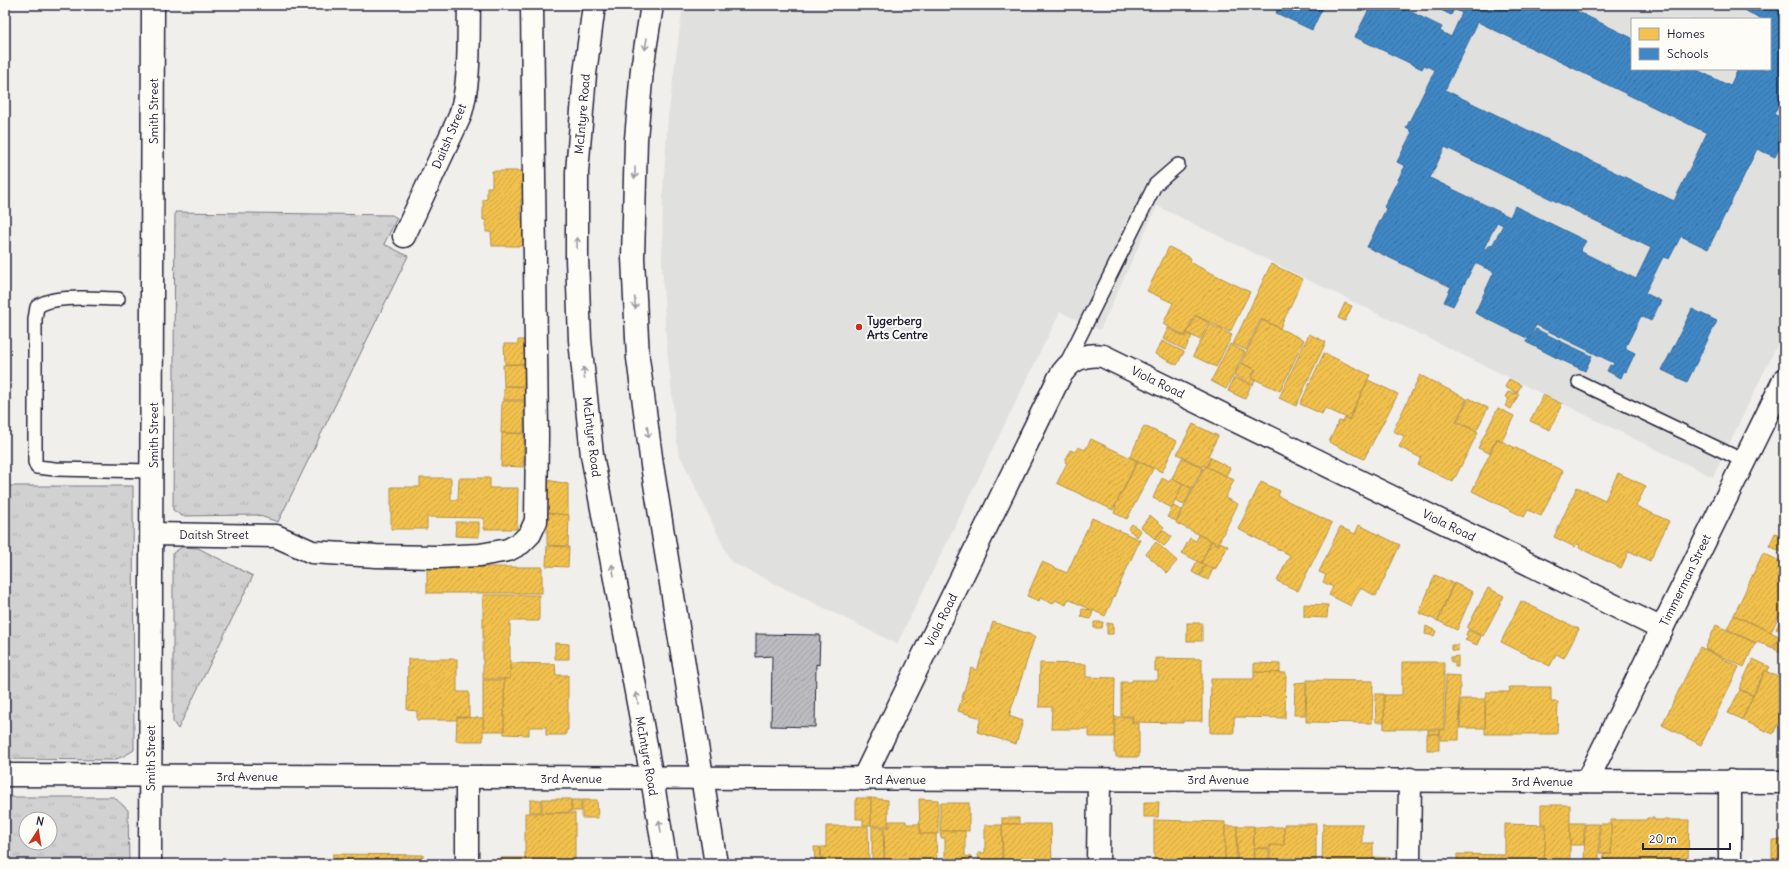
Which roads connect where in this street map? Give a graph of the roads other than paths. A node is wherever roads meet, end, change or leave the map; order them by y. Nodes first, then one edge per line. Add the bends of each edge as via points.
1 (153, 5) edge
2 (469, 5) edge
3 (532, 5) edge
4 (594, 5) edge
5 (652, 5) edge
6 (1178, 165) dead end
7 (404, 236) dead end
8 (118, 299) dead end
9 (1059, 378) junction
10 (1784, 380) edge
11 (1579, 382) dead end
12 (1744, 461) junction
13 (153, 471) junction
14 (152, 534) junction
15 (1662, 629) junction
16 (5, 775) edge
17 (150, 775) junction
18 (467, 778) junction
19 (652, 778) junction
20 (702, 778) junction
21 (863, 779) junction
22 (1410, 779) junction
23 (1099, 780) junction
24 (1587, 781) junction
25 (1730, 782) junction
26 (1784, 782) edge
27 (150, 864) edge
28 (467, 864) edge
29 (666, 864) edge
30 (716, 864) edge
31 (1098, 864) edge
32 (1409, 864) edge
33 (1730, 864) edge

1 - 13 street, Smith Street
2 - 7 street, Daitsh Street via 468,84 465,101
3 - 14 street, Daitsh Street via 537,443 536,521 530,534 508,550 480,555 438,557 312,552 276,536
19 -> 4 street, McIntyre Road via 592,455 580,340 577,172
5 -> 20 street via 642,69 636,139 633,258 638,358 652,465
6 - 9 lane via 1156,185
8 - 13 lane via 60,299 45,301 37,307 35,462 37,467 55,470
9 - 15 street, Viola Road via 1065,368 1075,360 1084,356 1103,356
9 - 21 street, Viola Road
10 - 12 street, Timmerman Street
11 - 12 lane
12 - 15 street, Timmerman Street
13 - 14 street, Smith Street
14 - 17 street, Smith Street
15 - 24 street, Timmerman Street
16 - 17 street, 3rd Avenue
17 - 18 street, 3rd Avenue
17 - 27 street, Smith Street
18 - 19 street, 3rd Avenue
18 - 28 street
19 - 20 street, 3rd Avenue
29 -> 19 street, McIntyre Road
20 - 21 street, 3rd Avenue
20 - 30 street
21 - 23 street, 3rd Avenue
22 - 23 street, 3rd Avenue
22 - 24 street, 3rd Avenue
22 - 32 street
23 - 31 street
24 - 25 street, 3rd Avenue
25 - 26 street, 3rd Avenue
25 - 33 street

